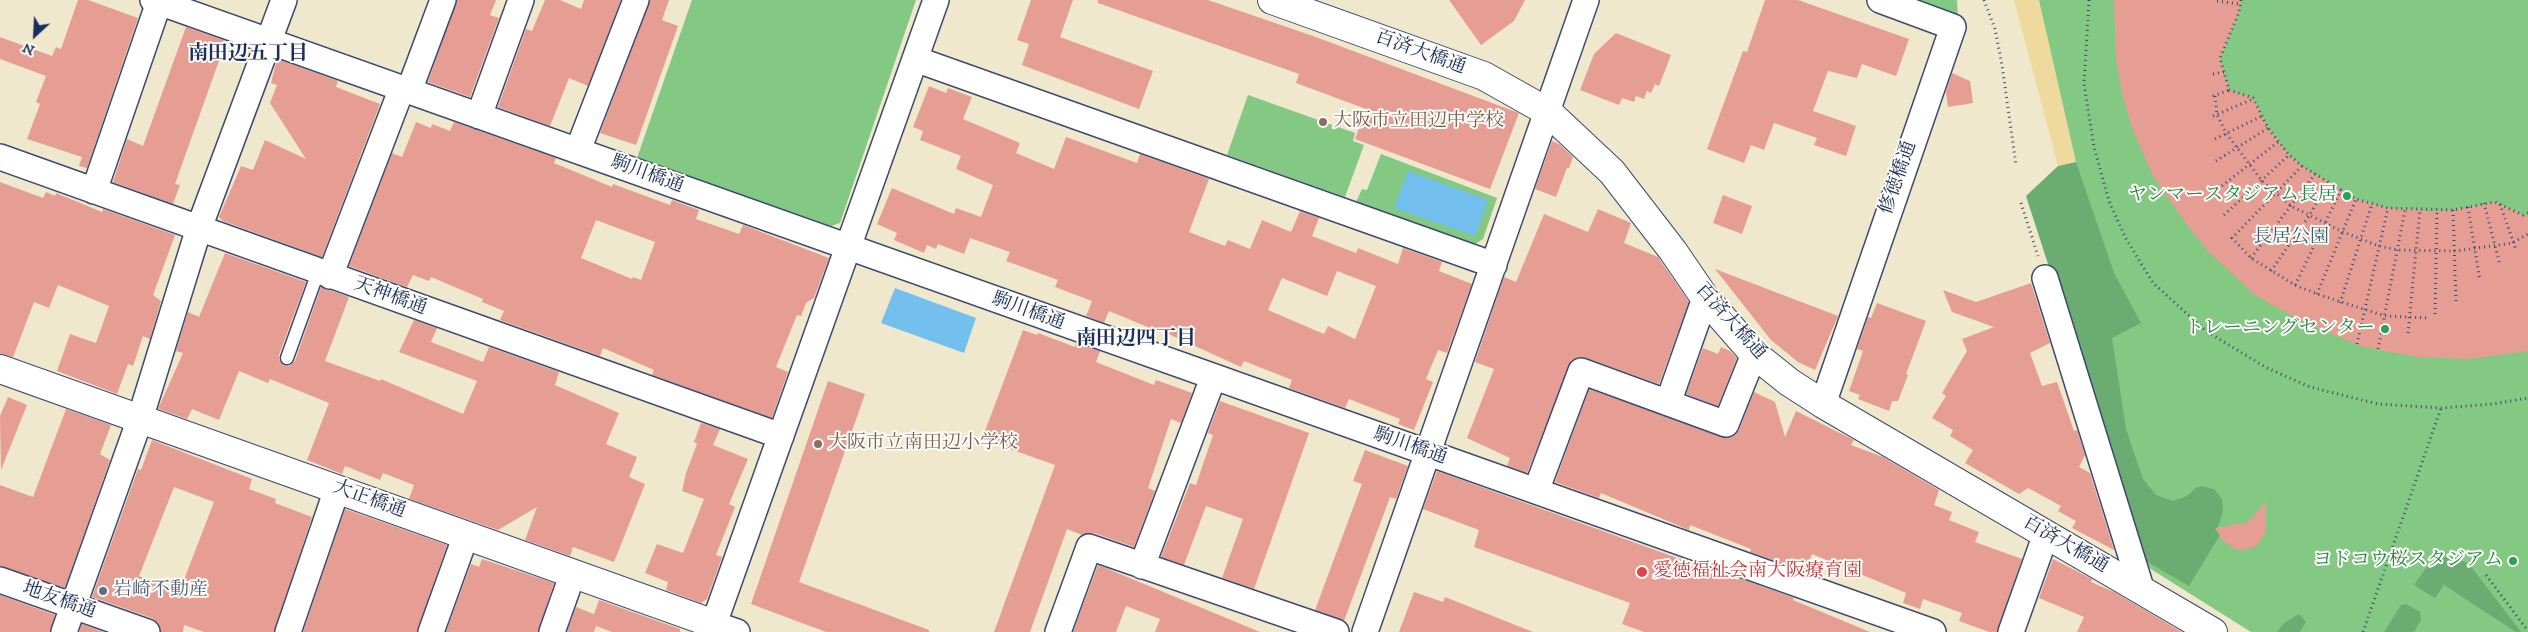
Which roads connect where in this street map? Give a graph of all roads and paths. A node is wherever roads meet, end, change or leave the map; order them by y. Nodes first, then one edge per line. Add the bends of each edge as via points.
1 (284, 0) edge
2 (443, 0) edge
3 (521, 0) edge
4 (636, 0) edge
5 (936, 0) edge
6 (1272, 0) edge
7 (1586, 0) edge
8 (1880, 0) edge
9 (1984, 0) edge
10 (2089, 0) edge
11 (156, 1) edge
12 (2217, 1) edge
13 (2240, 2) edge
14 (269, 40) junction
15 (915, 59) junction
16 (2224, 72) junction
17 (2212, 74) dead end
18 (406, 89) junction
19 (2229, 90) junction
20 (2253, 98) junction
21 (1548, 112) junction
22 (479, 116) junction
23 (2215, 116) junction
24 (2262, 116) junction
25 (2268, 128) junction
26 (2226, 133) junction
27 (2215, 139) dead end
28 (2278, 142) junction
29 (578, 150) junction
30 (2236, 150) junction
31 (2289, 155) junction
32 (0, 157) edge
33 (2216, 161) dead end
34 (2016, 165) dead end
35 (2248, 166) junction
36 (2302, 166) junction
37 (2315, 174) junction
38 (2262, 181) junction
39 (2328, 183) junction
40 (2218, 189) dead end
41 (2340, 190) junction
42 (94, 191) junction
43 (2276, 194) junction
44 (2356, 199) junction
45 (2021, 203) dead end
46 (2484, 203) junction
47 (2372, 204) junction
48 (2500, 204) junction
49 (2291, 206) junction
50 (2468, 207) junction
51 (2388, 208) junction
52 (2405, 210) junction
53 (2420, 210) junction
54 (2453, 210) junction
55 (2437, 211) junction
56 (2528, 213) edge
57 (2224, 215) dead end
58 (2309, 216) junction
59 (2324, 223) junction
60 (199, 228) junction
61 (2343, 232) junction
62 (2528, 234) edge
63 (2360, 240) junction
64 (2512, 243) junction
65 (2379, 246) junction
66 (2494, 246) junction
67 (848, 248) junction
68 (2474, 249) junction
69 (2398, 250) junction
70 (2516, 250) dead end
71 (2416, 251) junction
72 (2436, 251) junction
73 (2456, 251) junction
74 (2251, 258) junction
75 (1494, 265) junction
76 (2500, 265) dead end
77 (2271, 271) junction
78 (324, 274) junction
79 (2045, 278) joint
80 (2480, 281) dead end
81 (2295, 285) junction
82 (2318, 294) junction
83 (1705, 298) junction
84 (2456, 301) dead end
85 (2340, 303) junction
86 (2364, 310) junction
87 (2435, 314) dead end
88 (2385, 316) junction
89 (2430, 318) dead end
90 (2410, 319) junction
91 (2408, 333) dead end
92 (2357, 344) dead end
93 (2378, 349) dead end
94 (1754, 354) junction
95 (287, 358) dead end
96 (0, 370) edge
97 (1213, 378) junction
98 (2528, 398) edge
99 (1668, 403) junction
100 (1823, 404) junction
101 (2442, 408) junction
102 (140, 419) junction
103 (780, 436) junction
104 (1428, 453) junction
105 (337, 489) junction
106 (1536, 491) junction
107 (2046, 534) junction
108 (466, 535) junction
109 (1142, 566) junction
110 (573, 574) junction
111 (2486, 575) dead end
112 (0, 580) edge
113 (2141, 588) junction
114 (73, 606) junction
115 (721, 629) edge
116 (2528, 631) edge
117 (64, 632) edge
118 (147, 632) edge
119 (288, 632) edge
120 (431, 632) edge
121 (552, 632) edge
122 (1058, 632) edge
123 (1336, 632) edge
124 (1365, 632) edge
125 (1933, 632) edge
126 (2011, 632) edge
127 (2213, 632) edge
128 (2363, 632) edge

1 - 14 street
2 - 18 street
3 - 22 street
4 - 29 street
5 - 15 street
6 - 21 street, 百済大橋通 via 1484,76
7 - 21 street
8 - 100 street, 修徳橋通 via 1953,27
9 - 34 path via 1995,29
10 - 101 path via 2084,84 2094,147 2121,228 2153,283 2206,331 2265,367 2310,387 2378,404
11 - 14 street, 駒川橋通
11 - 42 street
12 - 13 path
13 - 16 path via 2220,58
14 - 18 street, 駒川橋通
14 - 60 street
15 - 67 street
15 - 75 street
16 - 17 path
16 - 19 path
18 - 22 street, 駒川橋通
18 - 78 street
19 - 20 path
19 - 23 path via 2214,96
20 - 23 path
20 - 24 path
21 - 75 street
21 - 83 street, 百済大橋通 via 1612,172
22 - 29 street, 駒川橋通
23 - 26 path
24 - 25 path
24 - 26 path
25 - 28 path
25 - 30 path
26 - 27 path
26 - 30 path
28 - 31 path
28 - 35 path
29 - 67 street, 駒川橋通
30 - 33 path
30 - 35 path
31 - 36 path
31 - 38 path
32 - 42 street, 天神橋通
35 - 38 path
35 - 40 path
36 - 37 path
36 - 43 path
37 - 39 path
37 - 49 path
38 - 43 path
38 - 57 path
39 - 41 path
39 - 58 path
41 - 44 path
41 - 59 path
42 - 60 street, 天神橋通
43 - 49 path
43 - 74 path via 2232,238
44 - 47 path
44 - 61 path
45 - 79 path
46 - 48 path
46 - 50 path
46 - 66 path
47 - 51 path
47 - 63 path
48 - 56 path via 2523,215
48 - 64 path
49 - 58 path
49 - 74 path
50 - 54 path
50 - 68 path
51 - 52 path
51 - 65 path
52 - 53 path
52 - 69 path
53 - 55 path
53 - 71 path
54 - 55 path
54 - 73 path
55 - 72 path
58 - 59 path
58 - 77 path
59 - 61 path
59 - 81 path
60 - 78 street, 天神橋通
60 - 102 street
61 - 63 path
61 - 82 path
62 - 64 path
63 - 65 path
63 - 85 path
64 - 66 path
64 - 70 path
65 - 69 path
65 - 86 path
66 - 68 path
66 - 76 path
67 - 97 street, 駒川橋通
67 - 103 street
68 - 73 path
68 - 80 path
69 - 71 path
69 - 88 path
71 - 72 path
71 - 90 path
72 - 73 path
72 - 87 path
73 - 84 path
74 - 77 path
75 - 104 street
77 - 81 path
78 - 95 lane
78 - 103 street, 天神橋通
79 - 113 street
81 - 82 path
82 - 85 path
83 - 94 street, 百済大橋通
83 - 99 street
85 - 86 path
86 - 88 path
86 - 92 path
88 - 90 path
88 - 93 path
89 - 90 path
90 - 91 path
94 - 99 street via 1726,424
94 - 100 street, 百済大橋通
96 - 102 street, 大正橋通
97 - 104 street, 駒川橋通
97 - 109 street
98 - 101 path
99 - 106 street via 1581,371
100 - 107 street, 百済大橋通
101 - 128 path
102 - 105 street, 大正橋通
102 - 114 street
103 - 115 street
104 - 106 street, 駒川橋通
104 - 124 street
105 - 108 street, 大正橋通
105 - 119 street
106 - 125 street, 駒川橋通
107 - 113 street, 百済大橋通
107 - 126 street
108 - 110 street, 大正橋通
108 - 120 street
109 - 122 street via 1088,546
109 - 123 street
110 - 115 street, 大正橋通
110 - 121 street
111 - 116 path
112 - 114 street, 地友橋通
113 - 127 street, 百済大橋通
114 - 117 street
114 - 118 street, 地友橋通

